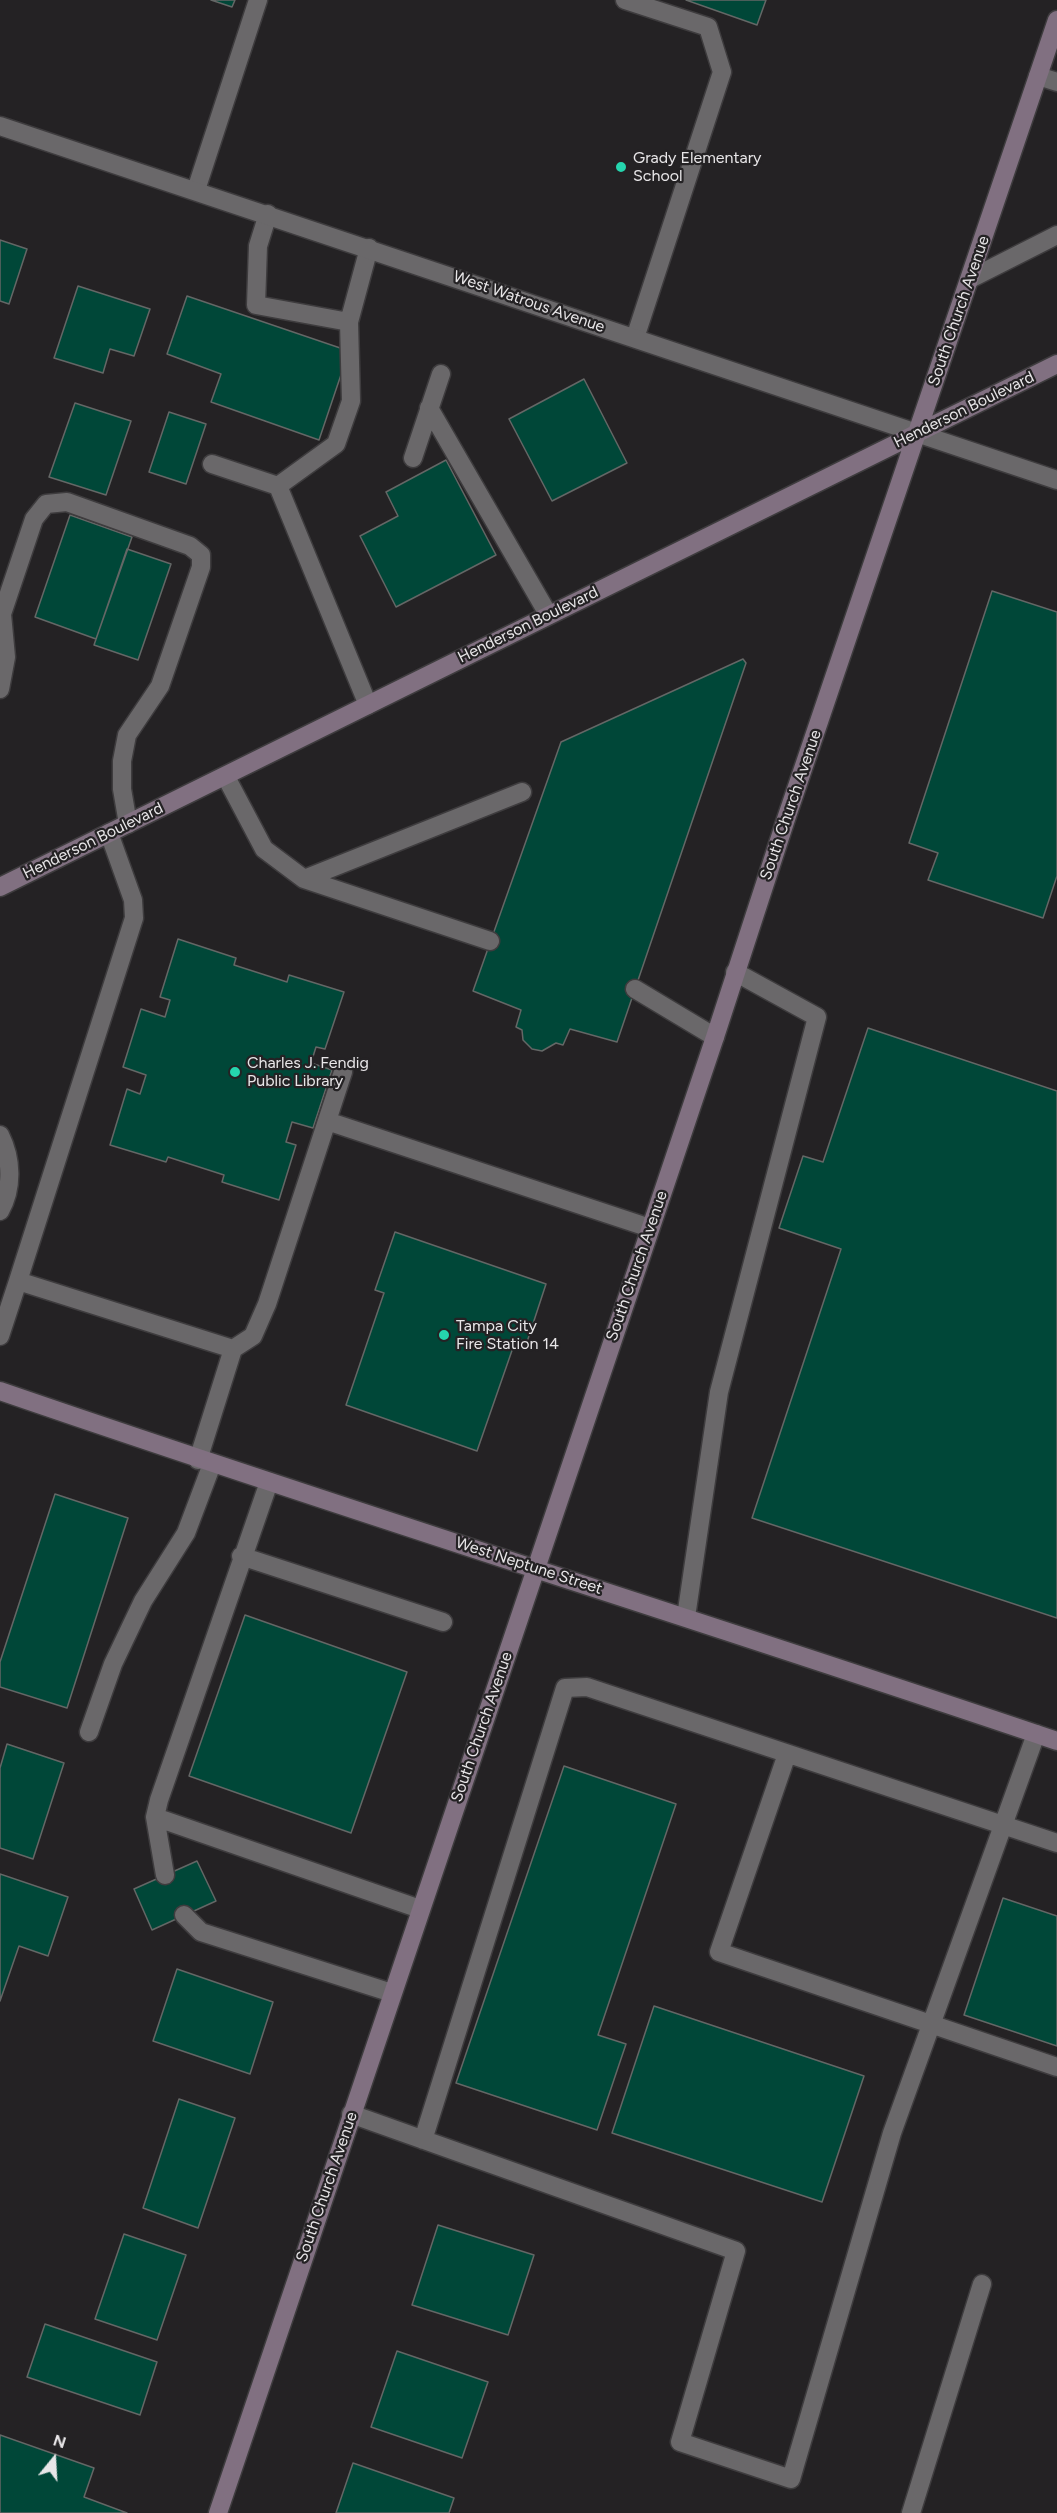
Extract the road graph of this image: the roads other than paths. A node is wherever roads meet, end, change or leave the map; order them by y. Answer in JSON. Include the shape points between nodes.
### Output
{"nodes":[{"id":1,"x":258,"y":0,"type":"edge"},
{"id":2,"x":625,"y":0,"type":"edge"},
{"id":3,"x":1057,"y":20,"type":"edge"},
{"id":4,"x":1038,"y":76,"type":"junction"},
{"id":5,"x":1057,"y":82,"type":"edge"},
{"id":6,"x":0,"y":126,"type":"edge"},
{"id":7,"x":196,"y":190,"type":"junction"},
{"id":8,"x":268,"y":214,"type":"junction"},
{"id":9,"x":1057,"y":235,"type":"edge"},
{"id":10,"x":369,"y":248,"type":"junction"},
{"id":11,"x":970,"y":279,"type":"junction"},
{"id":12,"x":349,"y":322,"type":"junction"},
{"id":13,"x":635,"y":338,"type":"junction"},
{"id":14,"x":1057,"y":364,"type":"edge"},
{"id":15,"x":441,"y":374,"type":"dead end"},
{"id":16,"x":429,"y":408,"type":"junction"},
{"id":17,"x":917,"y":433,"type":"junction"},
{"id":18,"x":413,"y":458,"type":"dead end"},
{"id":19,"x":212,"y":464,"type":"dead end"},
{"id":20,"x":1057,"y":480,"type":"edge"},
{"id":21,"x":278,"y":486,"type":"junction"},
{"id":22,"x":548,"y":614,"type":"junction"},
{"id":23,"x":0,"y":689,"type":"edge"},
{"id":24,"x":368,"y":705,"type":"junction"},
{"id":25,"x":226,"y":777,"type":"junction"},
{"id":26,"x":522,"y":792,"type":"dead end"},
{"id":27,"x":128,"y":824,"type":"junction"},
{"id":28,"x":109,"y":833,"type":"junction"},
{"id":29,"x":304,"y":879,"type":"junction"},
{"id":30,"x":0,"y":887,"type":"edge"},
{"id":31,"x":490,"y":941,"type":"dead end"},
{"id":32,"x":735,"y":972,"type":"junction"},
{"id":33,"x":635,"y":989,"type":"dead end"},
{"id":34,"x":715,"y":1037,"type":"junction"},
{"id":35,"x":343,"y":1072,"type":"dead end"},
{"id":36,"x":327,"y":1121,"type":"junction"},
{"id":37,"x":0,"y":1135,"type":"edge"},
{"id":38,"x":0,"y":1211,"type":"edge"},
{"id":39,"x":650,"y":1228,"type":"junction"},
{"id":40,"x":18,"y":1281,"type":"junction"},
{"id":41,"x":0,"y":1336,"type":"edge"},
{"id":42,"x":233,"y":1349,"type":"junction"},
{"id":43,"x":0,"y":1391,"type":"edge"},
{"id":44,"x":205,"y":1462,"type":"junction"},
{"id":45,"x":269,"y":1482,"type":"junction"},
{"id":46,"x":241,"y":1556,"type":"junction"},
{"id":47,"x":536,"y":1567,"type":"junction"},
{"id":48,"x":686,"y":1617,"type":"junction"},
{"id":49,"x":443,"y":1622,"type":"dead end"},
{"id":50,"x":89,"y":1732,"type":"dead end"},
{"id":51,"x":1036,"y":1734,"type":"junction"},
{"id":52,"x":1057,"y":1741,"type":"edge"},
{"id":53,"x":787,"y":1754,"type":"junction"},
{"id":54,"x":155,"y":1817,"type":"junction"},
{"id":55,"x":1003,"y":1825,"type":"junction"},
{"id":56,"x":1057,"y":1843,"type":"edge"},
{"id":57,"x":165,"y":1875,"type":"dead end"},
{"id":58,"x":420,"y":1909,"type":"junction"},
{"id":59,"x":184,"y":1915,"type":"dead end"},
{"id":60,"x":392,"y":1993,"type":"junction"},
{"id":61,"x":932,"y":2024,"type":"junction"},
{"id":62,"x":1057,"y":2067,"type":"edge"},
{"id":63,"x":351,"y":2114,"type":"junction"},
{"id":64,"x":423,"y":2140,"type":"junction"},
{"id":65,"x":982,"y":2284,"type":"dead end"},
{"id":66,"x":218,"y":2513,"type":"edge"},
{"id":67,"x":910,"y":2513,"type":"edge"}],
"edges":[{"from":1,"to":7,"type":"street"},
{"from":2,"to":13,"type":"street","via":[[708,27],[722,72]]},
{"from":3,"to":4,"type":"street","name":"South Church Avenue"},
{"from":4,"to":5,"type":"street"},
{"from":4,"to":11,"type":"street","name":"South Church Avenue"},
{"from":6,"to":7,"type":"street","name":"West Watrous Avenue"},
{"from":7,"to":8,"type":"street","name":"West Watrous Avenue"},
{"from":8,"to":10,"type":"street","name":"West Watrous Avenue"},
{"from":8,"to":12,"type":"street","via":[[258,246],[256,305]]},
{"from":9,"to":11,"type":"street"},
{"from":10,"to":12,"type":"street"},
{"from":10,"to":13,"type":"street","name":"West Watrous Avenue"},
{"from":11,"to":17,"type":"street","name":"South Church Avenue"},
{"from":12,"to":21,"type":"street","via":[[351,401],[336,444]]},
{"from":13,"to":17,"type":"street","name":"West Watrous Avenue"},
{"from":14,"to":17,"type":"street","name":"Henderson Boulevard"},
{"from":15,"to":16,"type":"street"},
{"from":16,"to":18,"type":"street"},
{"from":16,"to":22,"type":"street"},
{"from":17,"to":20,"type":"street","name":"West Watrous Avenue"},
{"from":17,"to":22,"type":"street","name":"Henderson Boulevard"},
{"from":17,"to":32,"type":"street","name":"South Church Avenue"},
{"from":19,"to":21,"type":"street"},
{"from":21,"to":24,"type":"street"},
{"from":22,"to":24,"type":"street","name":"Henderson Boulevard"},
{"from":23,"to":27,"type":"street","via":[[6,657],[2,614],[34,519],[46,504],[67,502],[190,546],[201,555],[201,567],[160,686],[127,735],[122,780]]},
{"from":24,"to":25,"type":"street","name":"Henderson Boulevard"},
{"from":25,"to":27,"type":"street","name":"Henderson Boulevard"},
{"from":25,"to":29,"type":"street","via":[[264,849]]},
{"from":26,"to":29,"type":"street"},
{"from":27,"to":28,"type":"street","name":"Henderson Boulevard"},
{"from":28,"to":30,"type":"street","name":"Henderson Boulevard"},
{"from":28,"to":40,"type":"street","via":[[133,900],[134,918]]},
{"from":29,"to":31,"type":"street"},
{"from":32,"to":34,"type":"street","name":"South Church Avenue"},
{"from":32,"to":48,"type":"street","via":[[817,1017],[719,1392]]},
{"from":33,"to":34,"type":"street"},
{"from":34,"to":39,"type":"street","name":"South Church Avenue"},
{"from":35,"to":36,"type":"street"},
{"from":36,"to":39,"type":"street"},
{"from":36,"to":42,"type":"street","via":[[267,1304],[253,1336]]},
{"from":37,"to":38,"type":"street","via":[[9,1192]]},
{"from":39,"to":47,"type":"street","name":"South Church Avenue"},
{"from":40,"to":41,"type":"street"},
{"from":40,"to":42,"type":"street"},
{"from":42,"to":44,"type":"street"},
{"from":43,"to":44,"type":"street","name":"West Neptune Street"},
{"from":44,"to":45,"type":"street","name":"West Neptune Street"},
{"from":44,"to":50,"type":"street","via":[[186,1533],[143,1601],[113,1664]]},
{"from":45,"to":46,"type":"street"},
{"from":45,"to":47,"type":"street","name":"West Neptune Street"},
{"from":46,"to":49,"type":"street"},
{"from":46,"to":54,"type":"street"},
{"from":47,"to":48,"type":"street","name":"West Neptune Street"},
{"from":47,"to":58,"type":"street","name":"South Church Avenue"},
{"from":48,"to":51,"type":"street","name":"West Neptune Street"},
{"from":51,"to":52,"type":"street","name":"West Neptune Street"},
{"from":51,"to":55,"type":"street"},
{"from":53,"to":55,"type":"street"},
{"from":53,"to":61,"type":"street","via":[[719,1952]]},
{"from":53,"to":64,"type":"street","via":[[587,1688],[565,1689]]},
{"from":54,"to":57,"type":"street"},
{"from":54,"to":58,"type":"street"},
{"from":55,"to":56,"type":"street"},
{"from":55,"to":61,"type":"street"},
{"from":58,"to":60,"type":"street","name":"South Church Avenue"},
{"from":59,"to":60,"type":"street","via":[[201,1932]]},
{"from":60,"to":63,"type":"street","name":"South Church Avenue"},
{"from":61,"to":62,"type":"street"},
{"from":61,"to":64,"type":"street","via":[[892,2133],[791,2479],[680,2442],[736,2251]]},
{"from":63,"to":64,"type":"street"},
{"from":63,"to":66,"type":"street","name":"South Church Avenue"},
{"from":65,"to":67,"type":"street"}]}
